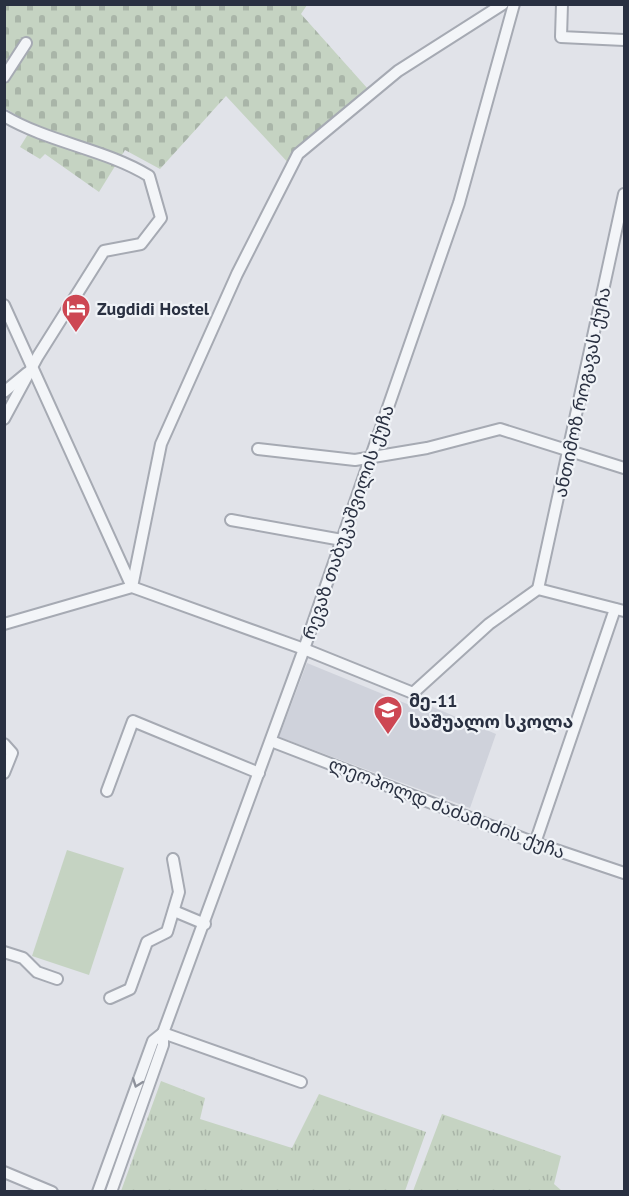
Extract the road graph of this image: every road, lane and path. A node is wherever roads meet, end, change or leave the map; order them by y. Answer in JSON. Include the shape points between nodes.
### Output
{"nodes":[{"id":1,"x":503,"y":4,"type":"edge"},
{"id":2,"x":514,"y":4,"type":"edge"},
{"id":3,"x":562,"y":4,"type":"edge"},
{"id":4,"x":624,"y":40,"type":"edge"},
{"id":5,"x":26,"y":43,"type":"dead end"},
{"id":6,"x":4,"y":77,"type":"edge"},
{"id":7,"x":4,"y":116,"type":"edge"},
{"id":8,"x":624,"y":195,"type":"edge"},
{"id":9,"x":4,"y":305,"type":"edge"},
{"id":10,"x":32,"y":369,"type":"junction"},
{"id":11,"x":4,"y":392,"type":"edge"},
{"id":12,"x":4,"y":419,"type":"edge"},
{"id":13,"x":258,"y":449,"type":"dead end"},
{"id":14,"x":570,"y":450,"type":"junction"},
{"id":15,"x":371,"y":458,"type":"junction"},
{"id":16,"x":624,"y":468,"type":"edge"},
{"id":17,"x":231,"y":520,"type":"dead end"},
{"id":18,"x":342,"y":540,"type":"junction"},
{"id":19,"x":132,"y":587,"type":"junction"},
{"id":20,"x":538,"y":589,"type":"junction"},
{"id":21,"x":620,"y":610,"type":"edge"},
{"id":22,"x":4,"y":624,"type":"edge"},
{"id":23,"x":304,"y":650,"type":"junction"},
{"id":24,"x":270,"y":741,"type":"junction"},
{"id":25,"x":4,"y":744,"type":"edge"},
{"id":26,"x":4,"y":772,"type":"edge"},
{"id":27,"x":259,"y":773,"type":"junction"},
{"id":28,"x":107,"y":791,"type":"dead end"},
{"id":29,"x":535,"y":843,"type":"junction"},
{"id":30,"x":173,"y":859,"type":"dead end"},
{"id":31,"x":624,"y":873,"type":"edge"},
{"id":32,"x":174,"y":911,"type":"junction"},
{"id":33,"x":205,"y":924,"type":"junction"},
{"id":34,"x":4,"y":952,"type":"edge"},
{"id":35,"x":57,"y":979,"type":"dead end"},
{"id":36,"x":110,"y":998,"type":"dead end"},
{"id":37,"x":163,"y":1033,"type":"junction"},
{"id":38,"x":301,"y":1082,"type":"dead end"},
{"id":39,"x":4,"y":1172,"type":"edge"},
{"id":40,"x":52,"y":1191,"type":"edge"},
{"id":41,"x":98,"y":1191,"type":"edge"},
{"id":42,"x":111,"y":1191,"type":"edge"}],
"edges":[{"from":1,"to":19,"type":"street","via":[[398,71],[298,154],[237,274],[161,444]]},
{"from":2,"to":15,"type":"street","name":"რევაზ თაბუკაშვილის ქუჩა","via":[[459,203]]},
{"from":3,"to":4,"type":"street","via":[[561,37]]},
{"from":5,"to":6,"type":"street"},
{"from":7,"to":10,"type":"street","via":[[67,144],[118,159],[149,176],[161,218],[141,244],[104,251]]},
{"from":8,"to":14,"type":"street","name":"ანთიმოზ როგავას ქუჩა"},
{"from":9,"to":10,"type":"street"},
{"from":10,"to":11,"type":"street"},
{"from":10,"to":12,"type":"street"},
{"from":10,"to":19,"type":"street"},
{"from":13,"to":15,"type":"street","via":[[354,460]]},
{"from":14,"to":15,"type":"street","via":[[500,429]]},
{"from":14,"to":16,"type":"street"},
{"from":14,"to":20,"type":"street","name":"ანთიმოზ როგავას ქუჩა"},
{"from":15,"to":18,"type":"street","name":"რევაზ თაბუკაშვილის ქუჩა"},
{"from":17,"to":18,"type":"street"},
{"from":18,"to":23,"type":"street","name":"რევაზ თაბუკაშვილის ქუჩა"},
{"from":19,"to":22,"type":"street"},
{"from":19,"to":23,"type":"street"},
{"from":20,"to":21,"type":"street"},
{"from":20,"to":23,"type":"street","via":[[489,624],[413,693]]},
{"from":21,"to":29,"type":"street"},
{"from":23,"to":24,"type":"street","name":"რევაზ თაბუკაშვილის ქუჩა"},
{"from":24,"to":27,"type":"street","name":"რევაზ თაბუკაშვილის ქუჩა"},
{"from":24,"to":29,"type":"street","name":"ლეოპოლდ ძაძამიძის ქუჩა"},
{"from":25,"to":26,"type":"street","via":[[12,753]]},
{"from":27,"to":28,"type":"street","via":[[133,721]]},
{"from":27,"to":33,"type":"street","name":"რევაზ თაბუკაშვილის ქუჩა"},
{"from":29,"to":31,"type":"street","name":"ლეოპოლდ ძაძამიძის ქუჩა"},
{"from":30,"to":32,"type":"street","via":[[179,892]]},
{"from":32,"to":33,"type":"street"},
{"from":32,"to":36,"type":"street","via":[[167,932],[147,942],[130,989]]},
{"from":33,"to":37,"type":"street","name":"რევაზ თაბუკაშვილის ქუჩა"},
{"from":34,"to":35,"type":"street"},
{"from":37,"to":38,"type":"street"},
{"from":37,"to":41,"type":"street","name":"რევაზ თაბუკაშვილის ქუჩა","one_way":true,"via":[[153,1041]]},
{"from":37,"to":42,"type":"street","name":"რევაზ თაბუკაშვილის ქუჩა","via":[[163,1045]]},
{"from":39,"to":40,"type":"street"}]}
